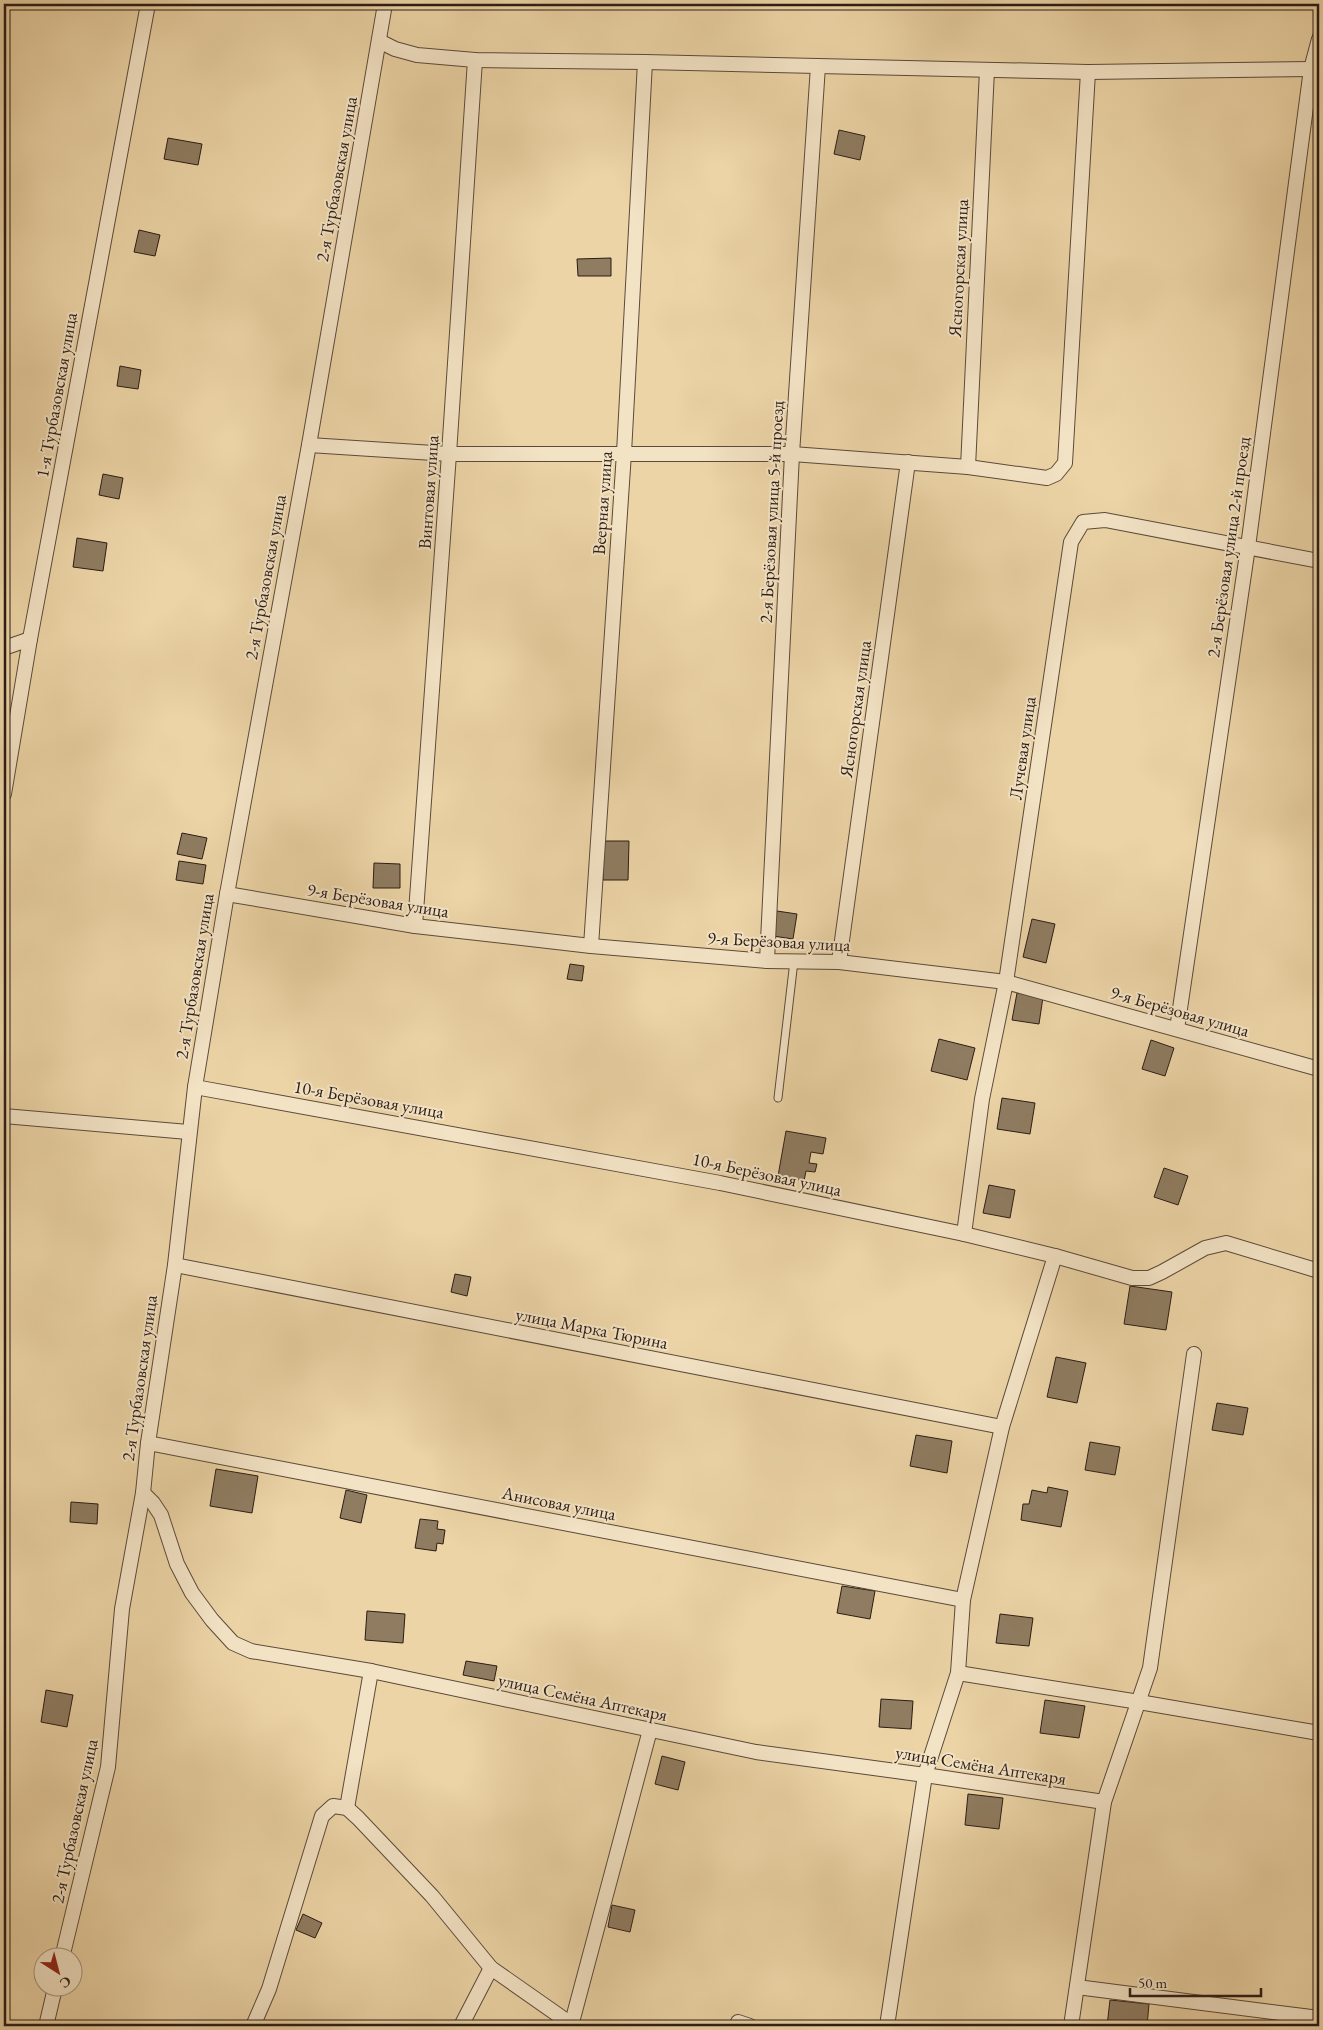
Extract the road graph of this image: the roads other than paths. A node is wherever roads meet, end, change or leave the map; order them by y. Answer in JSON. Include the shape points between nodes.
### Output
{"nodes":[{"id":1,"x":148,"y":4,"type":"edge"},
{"id":2,"x":385,"y":4,"type":"edge"},
{"id":3,"x":1319,"y":39,"type":"edge"},
{"id":4,"x":379,"y":41,"type":"junction"},
{"id":5,"x":475,"y":60,"type":"junction"},
{"id":6,"x":645,"y":62,"type":"junction"},
{"id":7,"x":818,"y":66,"type":"junction"},
{"id":8,"x":1310,"y":69,"type":"junction"},
{"id":9,"x":987,"y":70,"type":"junction"},
{"id":10,"x":1088,"y":72,"type":"junction"},
{"id":11,"x":308,"y":445,"type":"junction"},
{"id":12,"x":624,"y":453,"type":"junction"},
{"id":13,"x":449,"y":454,"type":"junction"},
{"id":14,"x":792,"y":454,"type":"junction"},
{"id":15,"x":908,"y":462,"type":"junction"},
{"id":16,"x":968,"y":467,"type":"junction"},
{"id":17,"x":1248,"y":547,"type":"junction"},
{"id":18,"x":1319,"y":560,"type":"edge"},
{"id":19,"x":30,"y":639,"type":"junction"},
{"id":20,"x":4,"y":648,"type":"edge"},
{"id":21,"x":4,"y":794,"type":"edge"},
{"id":22,"x":227,"y":894,"type":"junction"},
{"id":23,"x":415,"y":926,"type":"junction"},
{"id":24,"x":591,"y":946,"type":"junction"},
{"id":25,"x":766,"y":960,"type":"junction"},
{"id":26,"x":794,"y":961,"type":"junction"},
{"id":27,"x":839,"y":962,"type":"junction"},
{"id":28,"x":1006,"y":982,"type":"junction"},
{"id":29,"x":1177,"y":1029,"type":"junction"},
{"id":30,"x":1319,"y":1069,"type":"edge"},
{"id":31,"x":195,"y":1087,"type":"junction"},
{"id":32,"x":778,"y":1098,"type":"dead end"},
{"id":33,"x":4,"y":1116,"type":"edge"},
{"id":34,"x":188,"y":1132,"type":"junction"},
{"id":35,"x":964,"y":1234,"type":"junction"},
{"id":36,"x":1055,"y":1256,"type":"junction"},
{"id":37,"x":174,"y":1265,"type":"junction"},
{"id":38,"x":1319,"y":1271,"type":"edge"},
{"id":39,"x":1194,"y":1354,"type":"dead end"},
{"id":40,"x":1002,"y":1427,"type":"junction"},
{"id":41,"x":148,"y":1443,"type":"junction"},
{"id":42,"x":143,"y":1493,"type":"junction"},
{"id":43,"x":963,"y":1600,"type":"junction"},
{"id":44,"x":371,"y":1671,"type":"junction"},
{"id":45,"x":958,"y":1673,"type":"junction"},
{"id":46,"x":1139,"y":1702,"type":"junction"},
{"id":47,"x":650,"y":1730,"type":"junction"},
{"id":48,"x":1319,"y":1733,"type":"edge"},
{"id":49,"x":925,"y":1775,"type":"junction"},
{"id":50,"x":1104,"y":1802,"type":"junction"},
{"id":51,"x":347,"y":1808,"type":"junction"},
{"id":52,"x":64,"y":1948,"type":"edge"},
{"id":53,"x":491,"y":1968,"type":"junction"},
{"id":54,"x":1076,"y":1987,"type":"junction"},
{"id":55,"x":53,"y":1998,"type":"edge"},
{"id":56,"x":1319,"y":2018,"type":"edge"},
{"id":57,"x":571,"y":2025,"type":"edge"},
{"id":58,"x":46,"y":2026,"type":"edge"},
{"id":59,"x":253,"y":2026,"type":"edge"},
{"id":60,"x":461,"y":2026,"type":"edge"},
{"id":61,"x":887,"y":2026,"type":"edge"},
{"id":62,"x":1071,"y":2026,"type":"edge"}],
"edges":[{"from":1,"to":19,"type":"street","name":"1-я Турбазовская улица"},
{"from":2,"to":4,"type":"street","name":"2-я Турбазовская улица"},
{"from":3,"to":8,"type":"street","name":"2-я Берёзовая улица 2-й проезд"},
{"from":4,"to":5,"type":"street","via":[[417,55]]},
{"from":4,"to":11,"type":"street","name":"2-я Турбазовская улица"},
{"from":5,"to":6,"type":"street"},
{"from":5,"to":13,"type":"street","name":"Винтовая улица"},
{"from":6,"to":7,"type":"street"},
{"from":6,"to":12,"type":"street","name":"Веерная улица"},
{"from":7,"to":9,"type":"street"},
{"from":7,"to":14,"type":"street","name":"2-я Берёзовая улица 5-й проезд"},
{"from":8,"to":10,"type":"street"},
{"from":8,"to":17,"type":"street","name":"2-я Берёзовая улица 2-й проезд"},
{"from":9,"to":10,"type":"street"},
{"from":9,"to":16,"type":"street","name":"Ясногорская улица"},
{"from":10,"to":16,"type":"street","via":[[1065,463],[1056,474],[1047,478]]},
{"from":11,"to":13,"type":"street"},
{"from":11,"to":22,"type":"street","name":"2-я Турбазовская улица"},
{"from":12,"to":13,"type":"street"},
{"from":12,"to":14,"type":"street"},
{"from":12,"to":24,"type":"street","name":"Веерная улица"},
{"from":13,"to":23,"type":"street","name":"Винтовая улица"},
{"from":14,"to":15,"type":"street"},
{"from":14,"to":25,"type":"street","name":"2-я Берёзовая улица 5-й проезд"},
{"from":15,"to":16,"type":"street"},
{"from":15,"to":27,"type":"street","name":"Ясногорская улица"},
{"from":17,"to":18,"type":"street"},
{"from":17,"to":28,"type":"street","name":"Лучевая улица","via":[[1105,520],[1083,522],[1071,542]]},
{"from":17,"to":29,"type":"street","name":"2-я Берёзовая улица 2-й проезд"},
{"from":19,"to":20,"type":"street"},
{"from":19,"to":21,"type":"street","name":"1-я Турбазовская улица"},
{"from":22,"to":23,"type":"street","name":"9-я Берёзовая улица"},
{"from":22,"to":31,"type":"street","name":"2-я Турбазовская улица"},
{"from":23,"to":24,"type":"street","name":"9-я Берёзовая улица"},
{"from":24,"to":25,"type":"street","name":"9-я Берёзовая улица"},
{"from":25,"to":26,"type":"street","name":"9-я Берёзовая улица"},
{"from":26,"to":27,"type":"street","name":"9-я Берёзовая улица"},
{"from":26,"to":32,"type":"lane"},
{"from":27,"to":28,"type":"street","name":"9-я Берёзовая улица"},
{"from":28,"to":29,"type":"street","name":"9-я Берёзовая улица"},
{"from":28,"to":35,"type":"street","name":"Лучевая улица","via":[[982,1099]]},
{"from":29,"to":30,"type":"street","name":"9-я Берёзовая улица"},
{"from":31,"to":34,"type":"street","name":"2-я Турбазовская улица"},
{"from":31,"to":35,"type":"street","name":"10-я Берёзовая улица","via":[[720,1182]]},
{"from":33,"to":34,"type":"street"},
{"from":34,"to":37,"type":"street","name":"2-я Турбазовская улица"},
{"from":35,"to":36,"type":"street","name":"10-я Берёзовая улица"},
{"from":36,"to":38,"type":"street","name":"10-я Берёзовая улица","via":[[1132,1278],[1149,1278],[1205,1248],[1226,1243]]},
{"from":36,"to":40,"type":"street"},
{"from":37,"to":40,"type":"street","name":"улица Марка Тюрина"},
{"from":37,"to":41,"type":"street","name":"2-я Турбазовская улица"},
{"from":39,"to":46,"type":"street","via":[[1150,1668]]},
{"from":40,"to":43,"type":"street"},
{"from":41,"to":42,"type":"street","name":"2-я Турбазовская улица"},
{"from":41,"to":43,"type":"street","name":"Анисовая улица"},
{"from":42,"to":44,"type":"street","name":"улица Семёна Аптекаря","via":[[161,1515],[177,1564],[192,1593],[233,1642],[251,1651],[278,1657]]},
{"from":42,"to":52,"type":"street","name":"2-я Турбазовская улица","via":[[122,1609],[108,1767]]},
{"from":43,"to":45,"type":"street"},
{"from":44,"to":47,"type":"street","name":"улица Семёна Аптекаря"},
{"from":44,"to":51,"type":"street"},
{"from":45,"to":46,"type":"street"},
{"from":45,"to":49,"type":"street"},
{"from":46,"to":48,"type":"street"},
{"from":46,"to":50,"type":"street"},
{"from":47,"to":49,"type":"street","name":"улица Семёна Аптекаря","via":[[756,1752]]},
{"from":47,"to":57,"type":"street"},
{"from":49,"to":50,"type":"street","name":"улица Семёна Аптекаря"},
{"from":49,"to":61,"type":"street"},
{"from":50,"to":54,"type":"street"},
{"from":51,"to":53,"type":"street","via":[[432,1896]]},
{"from":51,"to":59,"type":"street","via":[[333,1806],[322,1816],[269,1989]]},
{"from":53,"to":57,"type":"street"},
{"from":53,"to":60,"type":"street"},
{"from":54,"to":56,"type":"street"},
{"from":54,"to":62,"type":"street"},
{"from":55,"to":58,"type":"street"}]}
